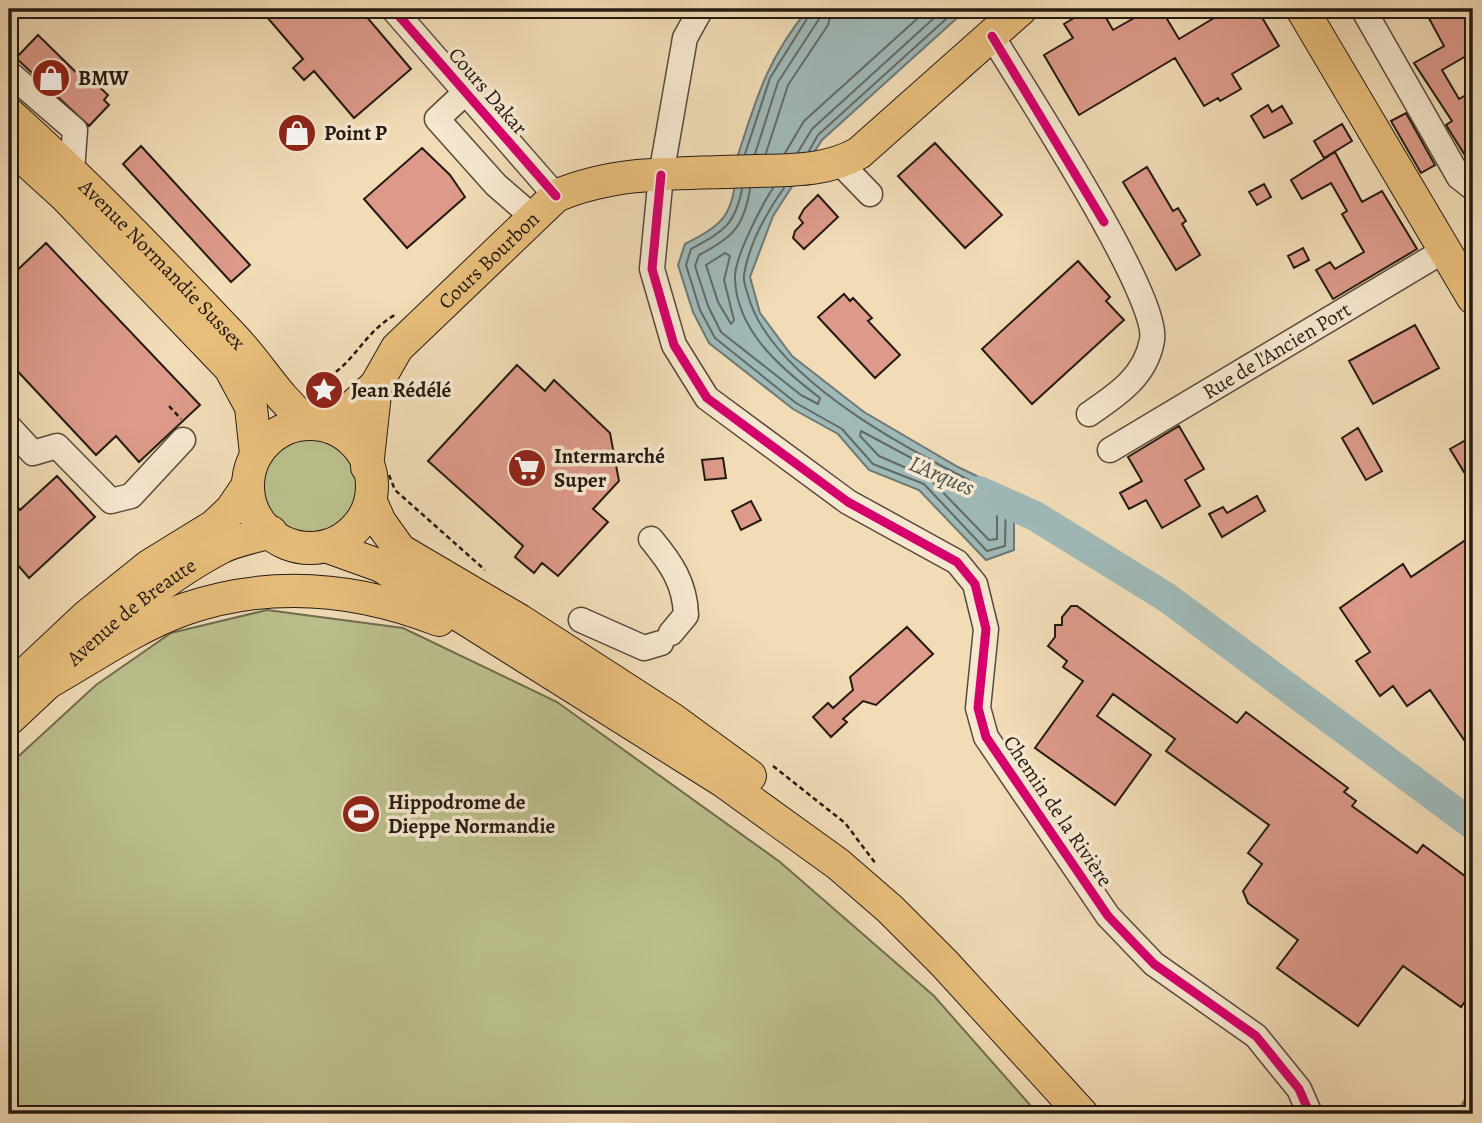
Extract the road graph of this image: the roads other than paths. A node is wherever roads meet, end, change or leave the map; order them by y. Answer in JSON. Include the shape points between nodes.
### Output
{"nodes":[{"id":1,"x":393,"y":9,"type":"edge"},
{"id":2,"x":701,"y":9,"type":"edge"},
{"id":3,"x":1021,"y":9,"type":"edge"},
{"id":4,"x":1302,"y":9,"type":"edge"},
{"id":5,"x":1363,"y":9,"type":"edge"},
{"id":6,"x":992,"y":36,"type":"junction"},
{"id":7,"x":9,"y":73,"type":"edge"},
{"id":8,"x":466,"y":92,"type":"junction"},
{"id":9,"x":9,"y":114,"type":"edge"},
{"id":10,"x":9,"y":145,"type":"edge"},
{"id":11,"x":840,"y":163,"type":"junction"},
{"id":12,"x":72,"y":171,"type":"junction"},
{"id":13,"x":661,"y":175,"type":"junction"},
{"id":14,"x":1473,"y":188,"type":"edge"},
{"id":15,"x":870,"y":194,"type":"dead end"},
{"id":16,"x":556,"y":196,"type":"junction"},
{"id":17,"x":533,"y":217,"type":"junction"},
{"id":18,"x":1445,"y":250,"type":"junction"},
{"id":19,"x":1473,"y":298,"type":"edge"},
{"id":20,"x":376,"y":386,"type":"junction"},
{"id":21,"x":1089,"y":414,"type":"dead end"},
{"id":22,"x":320,"y":425,"type":"junction"},
{"id":23,"x":9,"y":427,"type":"edge"},
{"id":24,"x":183,"y":440,"type":"dead end"},
{"id":25,"x":1110,"y":450,"type":"dead end"},
{"id":26,"x":256,"y":454,"type":"junction"},
{"id":27,"x":368,"y":467,"type":"junction"},
{"id":28,"x":248,"y":485,"type":"junction"},
{"id":29,"x":371,"y":502,"type":"junction"},
{"id":30,"x":271,"y":533,"type":"junction"},
{"id":31,"x":651,"y":539,"type":"dead end"},
{"id":32,"x":328,"y":547,"type":"junction"},
{"id":33,"x":581,"y":620,"type":"dead end"},
{"id":34,"x":542,"y":670,"type":"junction"},
{"id":35,"x":23,"y":681,"type":"edge"},
{"id":36,"x":9,"y":719,"type":"edge"},
{"id":37,"x":944,"y":963,"type":"junction"},
{"id":38,"x":1082,"y":1114,"type":"edge"},
{"id":39,"x":1310,"y":1114,"type":"edge"}],
"edges":[{"from":1,"to":8,"type":"street","name":"Cours Dakar"},
{"from":2,"to":13,"type":"street","name":"Chemin de la Rivière","via":[[685,38]]},
{"from":3,"to":6,"type":"main road","name":"Cours Bourbon"},
{"from":4,"to":18,"type":"main road"},
{"from":5,"to":14,"type":"street","via":[[1459,177]]},
{"from":6,"to":11,"type":"main road","name":"Cours Bourbon","via":[[859,153]]},
{"from":6,"to":21,"type":"street","via":[[1104,222],[1152,322],[1152,340],[1129,387]]},
{"from":7,"to":12,"type":"street","via":[[75,130]]},
{"from":8,"to":16,"type":"street","name":"Cours Dakar"},
{"from":8,"to":17,"type":"street","via":[[437,119]]},
{"from":9,"to":12,"type":"main road","name":"Avenue Normandie Sussex"},
{"from":10,"to":26,"type":"main road","name":"Avenue Normandie Sussex","via":[[66,197],[230,368],[251,407]]},
{"from":11,"to":13,"type":"main road","name":"Cours Bourbon","via":[[803,169]]},
{"from":11,"to":15,"type":"street"},
{"from":12,"to":22,"type":"main road","name":"Avenue Normandie Sussex","via":[[251,356],[274,392]]},
{"from":13,"to":16,"type":"main road","name":"Cours Bourbon","via":[[582,184]]},
{"from":13,"to":39,"type":"street","name":"Chemin de la Rivière","via":[[652,269],[674,345],[707,398],[848,502],[957,562],[975,584],[986,629],[978,708],[986,737],[1108,916],[1154,964],[1256,1036],[1299,1089]]},
{"from":16,"to":17,"type":"main road","name":"Cours Bourbon"},
{"from":17,"to":20,"type":"main road","name":"Cours Bourbon","via":[[397,348]]},
{"from":18,"to":19,"type":"main road"},
{"from":18,"to":25,"type":"street","name":"Rue de l'Ancien Port"},
{"from":20,"to":22,"type":"main road","name":"Cours Bourbon"},
{"from":20,"to":27,"type":"main road","name":"Cours Bourbon"},
{"from":22,"to":26,"type":"main road","via":[[284,428]]},
{"from":22,"to":27,"type":"main road","via":[[354,443]]},
{"from":23,"to":24,"type":"street","via":[[33,453],[57,446],[111,501],[131,496]]},
{"from":26,"to":28,"type":"main road"},
{"from":27,"to":29,"type":"main road"},
{"from":28,"to":30,"type":"main road","via":[[257,515]]},
{"from":28,"to":35,"type":"main road","name":"Avenue de Breaute","via":[[214,526],[149,566],[88,615]]},
{"from":29,"to":32,"type":"main road","via":[[356,530]]},
{"from":29,"to":37,"type":"main road","via":[[400,550],[672,719],[801,812],[896,904]]},
{"from":30,"to":32,"type":"main road","via":[[302,547]]},
{"from":30,"to":35,"type":"main road","name":"Avenue de Breaute","via":[[222,547]]},
{"from":31,"to":33,"type":"street","via":[[671,563],[685,593],[686,615],[666,638],[644,648]]},
{"from":32,"to":34,"type":"main road","via":[[381,566]]},
{"from":34,"to":35,"type":"main road","via":[[403,606],[344,593],[256,592],[185,609]]},
{"from":34,"to":37,"type":"main road","via":[[779,820],[859,882]]},
{"from":35,"to":36,"type":"main road","name":"Avenue de Breaute"},
{"from":37,"to":38,"type":"main road"}]}
